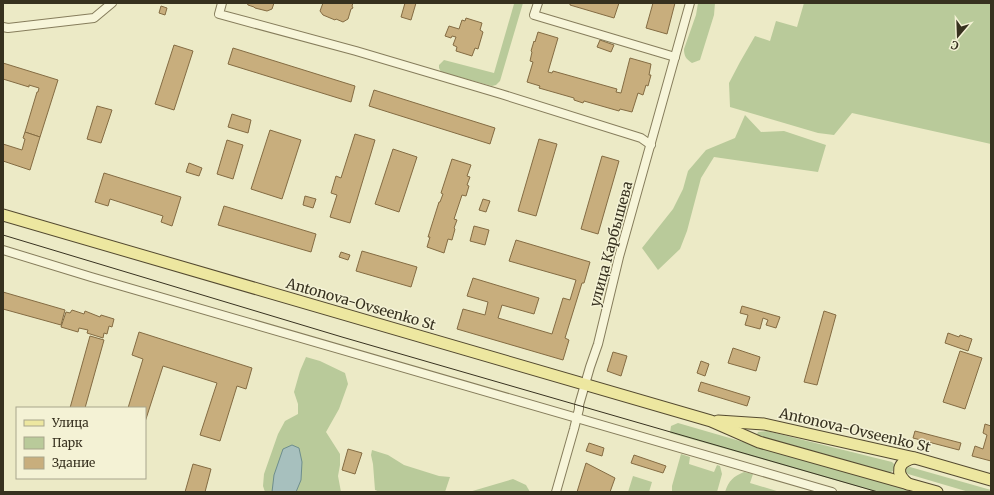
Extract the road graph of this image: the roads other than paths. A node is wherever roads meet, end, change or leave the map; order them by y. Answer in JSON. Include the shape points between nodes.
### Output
{"nodes":[{"id":1,"x":112,"y":3,"type":"edge"},
{"id":2,"x":222,"y":3,"type":"edge"},
{"id":3,"x":538,"y":3,"type":"edge"},
{"id":4,"x":690,"y":3,"type":"edge"},
{"id":5,"x":5,"y":28,"type":"edge"},
{"id":6,"x":675,"y":57,"type":"junction"},
{"id":7,"x":651,"y":145,"type":"junction"},
{"id":8,"x":3,"y":215,"type":"edge"},
{"id":9,"x":3,"y":250,"type":"edge"},
{"id":10,"x":585,"y":385,"type":"junction"},
{"id":11,"x":577,"y":418,"type":"junction"},
{"id":12,"x":711,"y":421,"type":"junction"},
{"id":13,"x":915,"y":458,"type":"junction"},
{"id":14,"x":991,"y":480,"type":"edge"},
{"id":15,"x":908,"y":484,"type":"junction"},
{"id":16,"x":556,"y":492,"type":"edge"},
{"id":17,"x":832,"y":492,"type":"edge"},
{"id":18,"x":937,"y":492,"type":"edge"}],
"edges":[{"from":1,"to":5,"type":"street","via":[[94,18]]},
{"from":2,"to":7,"type":"street","via":[[219,14],[494,92],[641,138]]},
{"from":3,"to":6,"type":"street","via":[[534,15]]},
{"from":4,"to":6,"type":"street","name":"улица Карбышева"},
{"from":6,"to":7,"type":"street","name":"улица Карбышева"},
{"from":7,"to":10,"type":"street","name":"улица Карбышева"},
{"from":8,"to":10,"type":"main road","name":"Antonova-Ovseenko St"},
{"from":9,"to":11,"type":"street"},
{"from":10,"to":11,"type":"street","name":"улица Карбышева"},
{"from":10,"to":12,"type":"main road","name":"Antonova-Ovseenko St"},
{"from":11,"to":16,"type":"street","name":"улица Карбышева"},
{"from":11,"to":17,"type":"street"},
{"from":12,"to":13,"type":"main road","name":"Antonova-Ovseenko St","via":[[764,424]]},
{"from":12,"to":15,"type":"main road","name":"Antonova-Ovseenko St","via":[[759,442]]},
{"from":13,"to":14,"type":"main road","name":"Antonova-Ovseenko St"},
{"from":13,"to":15,"type":"main road","via":[[905,461],[900,468],[900,475]]},
{"from":15,"to":18,"type":"main road","name":"Antonova-Ovseenko St"}]}
